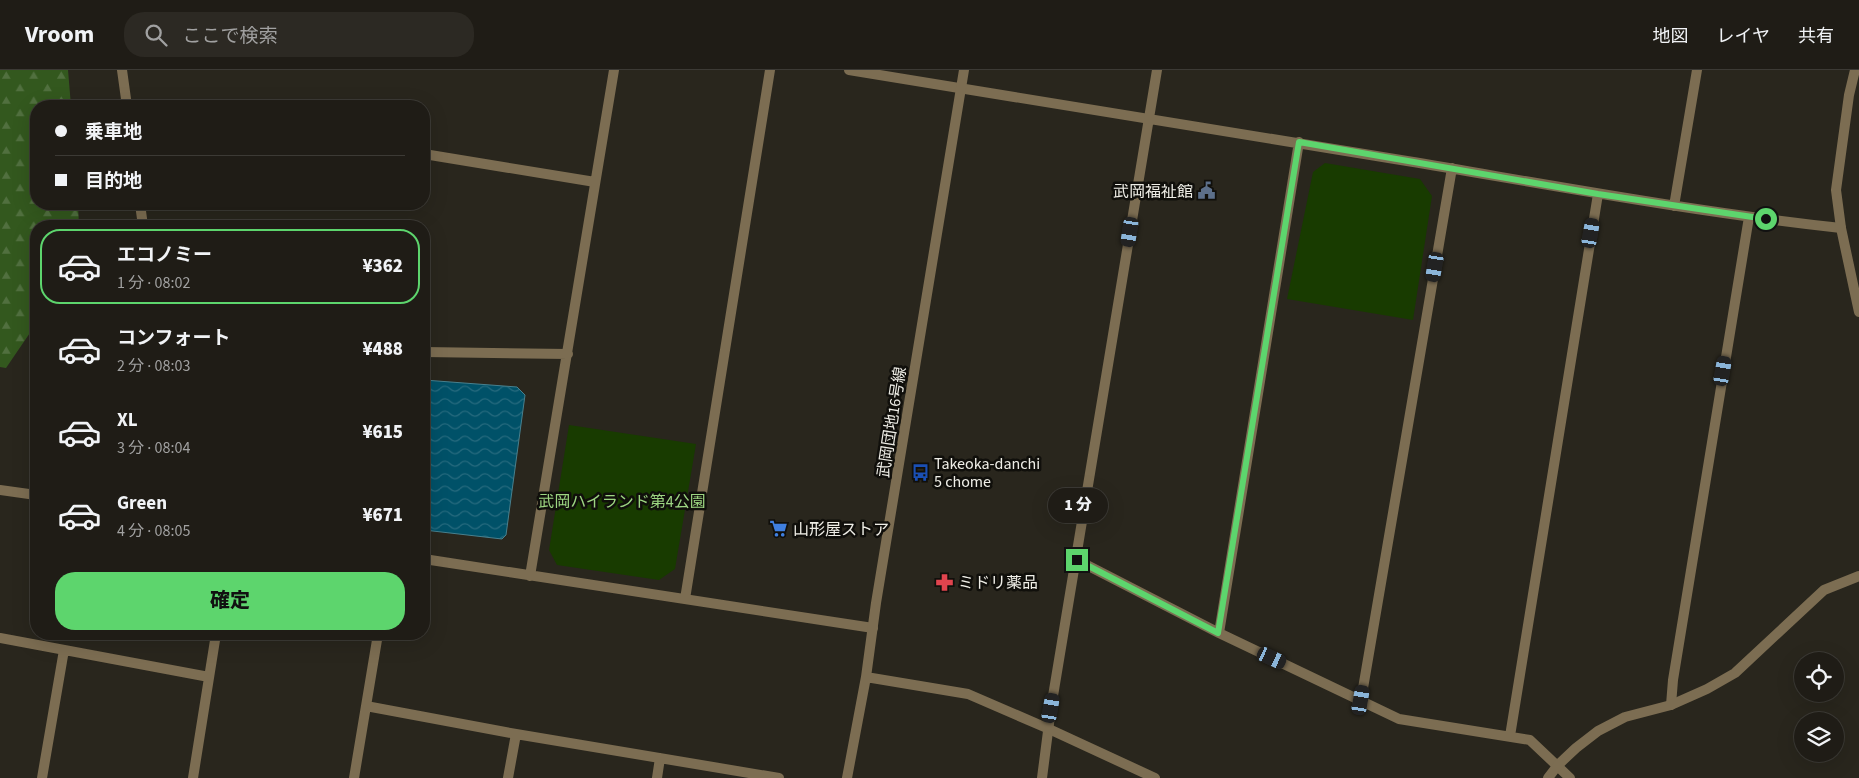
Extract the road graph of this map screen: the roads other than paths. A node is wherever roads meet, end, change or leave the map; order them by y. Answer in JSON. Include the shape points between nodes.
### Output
{"nodes":[{"id":1,"x":122,"y":70,"type":"edge"},
{"id":2,"x":614,"y":70,"type":"edge"},
{"id":3,"x":770,"y":70,"type":"edge"},
{"id":4,"x":848,"y":70,"type":"edge"},
{"id":5,"x":964,"y":70,"type":"edge"},
{"id":6,"x":1157,"y":70,"type":"edge"},
{"id":7,"x":1697,"y":70,"type":"edge"},
{"id":8,"x":1855,"y":70,"type":"edge"},
{"id":9,"x":961,"y":88,"type":"junction"},
{"id":10,"x":126,"y":100,"type":"edge"},
{"id":11,"x":1149,"y":118,"type":"junction"},
{"id":12,"x":1299,"y":142,"type":"junction"},
{"id":13,"x":430,"y":155,"type":"edge"},
{"id":14,"x":1452,"y":168,"type":"junction"},
{"id":15,"x":595,"y":182,"type":"junction"},
{"id":16,"x":1598,"y":194,"type":"junction"},
{"id":17,"x":1674,"y":206,"type":"junction"},
{"id":18,"x":1748,"y":217,"type":"junction"},
{"id":19,"x":1841,"y":228,"type":"junction"},
{"id":20,"x":1859,"y":312,"type":"edge"},
{"id":21,"x":430,"y":352,"type":"edge"},
{"id":22,"x":568,"y":354,"type":"junction"},
{"id":23,"x":0,"y":490,"type":"edge"},
{"id":24,"x":30,"y":494,"type":"edge"},
{"id":25,"x":430,"y":560,"type":"edge"},
{"id":26,"x":1077,"y":560,"type":"junction"},
{"id":27,"x":530,"y":576,"type":"junction"},
{"id":28,"x":1859,"y":576,"type":"edge"},
{"id":29,"x":685,"y":599,"type":"junction"},
{"id":30,"x":873,"y":628,"type":"junction"},
{"id":31,"x":1218,"y":633,"type":"junction"},
{"id":32,"x":0,"y":638,"type":"edge"},
{"id":33,"x":215,"y":640,"type":"edge"},
{"id":34,"x":377,"y":640,"type":"edge"},
{"id":35,"x":64,"y":650,"type":"junction"},
{"id":36,"x":209,"y":677,"type":"junction"},
{"id":37,"x":866,"y":677,"type":"junction"},
{"id":38,"x":1361,"y":700,"type":"junction"},
{"id":39,"x":366,"y":706,"type":"junction"},
{"id":40,"x":1671,"y":706,"type":"junction"},
{"id":41,"x":1049,"y":729,"type":"junction"},
{"id":42,"x":516,"y":734,"type":"junction"},
{"id":43,"x":1510,"y":736,"type":"junction"},
{"id":44,"x":660,"y":758,"type":"junction"},
{"id":45,"x":1558,"y":766,"type":"junction"},
{"id":46,"x":42,"y":778,"type":"edge"},
{"id":47,"x":193,"y":778,"type":"edge"},
{"id":48,"x":354,"y":778,"type":"edge"},
{"id":49,"x":508,"y":778,"type":"edge"},
{"id":50,"x":657,"y":778,"type":"edge"},
{"id":51,"x":779,"y":778,"type":"edge"},
{"id":52,"x":847,"y":778,"type":"edge"},
{"id":53,"x":1042,"y":778,"type":"edge"},
{"id":54,"x":1154,"y":778,"type":"edge"},
{"id":55,"x":1548,"y":778,"type":"edge"},
{"id":56,"x":1570,"y":778,"type":"edge"}],
"edges":[{"from":1,"to":10,"type":"street"},
{"from":2,"to":15,"type":"street"},
{"from":3,"to":29,"type":"street"},
{"from":4,"to":9,"type":"street"},
{"from":5,"to":9,"type":"street","name":"武岡団地16号線"},
{"from":6,"to":11,"type":"street"},
{"from":7,"to":17,"type":"street"},
{"from":8,"to":19,"type":"street","via":[[1836,190]]},
{"from":9,"to":11,"type":"street"},
{"from":9,"to":30,"type":"street","name":"武岡団地16号線"},
{"from":11,"to":12,"type":"street"},
{"from":11,"to":26,"type":"street"},
{"from":12,"to":14,"type":"street"},
{"from":12,"to":31,"type":"street"},
{"from":13,"to":15,"type":"street"},
{"from":14,"to":16,"type":"street"},
{"from":14,"to":38,"type":"street"},
{"from":15,"to":22,"type":"street"},
{"from":16,"to":17,"type":"street"},
{"from":16,"to":43,"type":"street"},
{"from":17,"to":18,"type":"street"},
{"from":18,"to":19,"type":"street"},
{"from":18,"to":40,"type":"street"},
{"from":19,"to":20,"type":"street"},
{"from":21,"to":22,"type":"street"},
{"from":22,"to":27,"type":"street"},
{"from":23,"to":24,"type":"street"},
{"from":25,"to":27,"type":"street"},
{"from":26,"to":31,"type":"street"},
{"from":26,"to":41,"type":"street"},
{"from":27,"to":29,"type":"street"},
{"from":28,"to":40,"type":"street","via":[[1824,590],[1735,673]]},
{"from":29,"to":30,"type":"street"},
{"from":30,"to":37,"type":"street","name":"武岡団地16号線"},
{"from":31,"to":38,"type":"street"},
{"from":32,"to":35,"type":"street"},
{"from":33,"to":36,"type":"street"},
{"from":34,"to":39,"type":"street"},
{"from":35,"to":36,"type":"street"},
{"from":35,"to":46,"type":"street"},
{"from":36,"to":47,"type":"street"},
{"from":37,"to":41,"type":"street","via":[[968,694]]},
{"from":37,"to":52,"type":"street","name":"武岡団地16号線"},
{"from":38,"to":43,"type":"street","via":[[1399,719]]},
{"from":39,"to":42,"type":"street"},
{"from":39,"to":48,"type":"street"},
{"from":40,"to":45,"type":"street","via":[[1626,718],[1598,731]]},
{"from":41,"to":53,"type":"street"},
{"from":41,"to":54,"type":"street"},
{"from":42,"to":44,"type":"street"},
{"from":42,"to":49,"type":"street"},
{"from":43,"to":45,"type":"street","via":[[1530,740]]},
{"from":44,"to":50,"type":"street"},
{"from":44,"to":51,"type":"street"},
{"from":45,"to":55,"type":"street"},
{"from":45,"to":56,"type":"street"}]}
